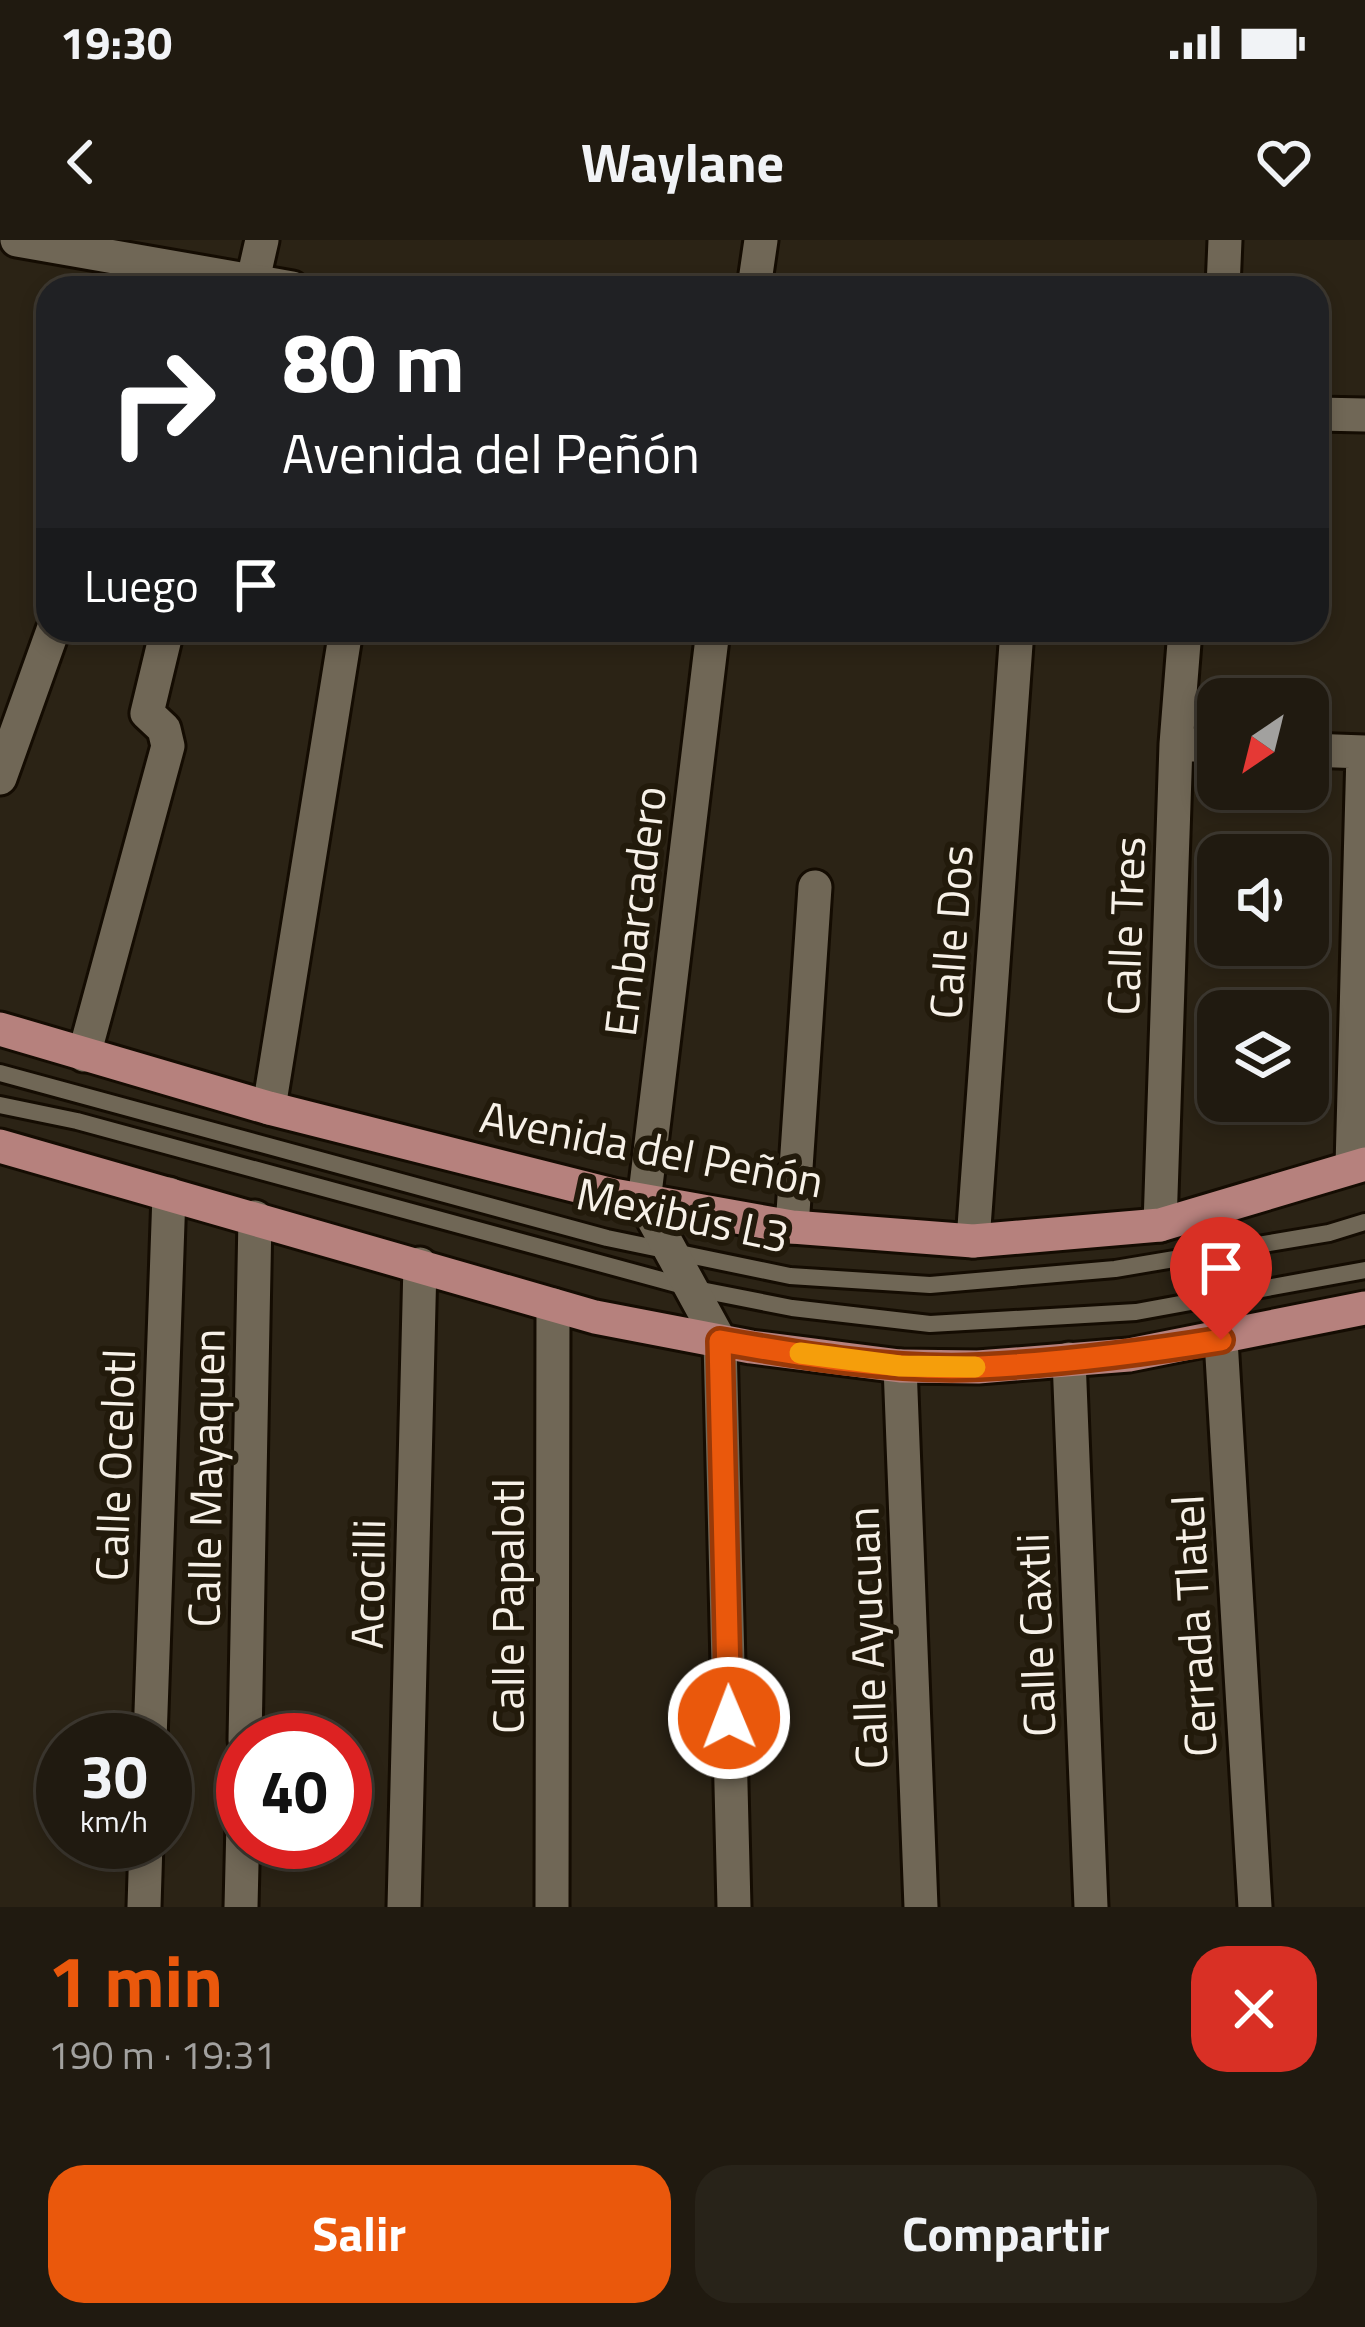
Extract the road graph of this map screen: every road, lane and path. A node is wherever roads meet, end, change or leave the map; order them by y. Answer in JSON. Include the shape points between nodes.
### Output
{"nodes":[{"id":1,"x":17,"y":240,"type":"edge"},
{"id":2,"x":262,"y":240,"type":"edge"},
{"id":3,"x":761,"y":240,"type":"edge"},
{"id":4,"x":1225,"y":240,"type":"edge"},
{"id":5,"x":210,"y":276,"type":"edge"},
{"id":6,"x":255,"y":276,"type":"edge"},
{"id":7,"x":756,"y":276,"type":"edge"},
{"id":8,"x":1224,"y":276,"type":"edge"},
{"id":9,"x":1329,"y":414,"type":"edge"},
{"id":10,"x":1365,"y":415,"type":"edge"},
{"id":11,"x":49,"y":642,"type":"edge"},
{"id":12,"x":164,"y":642,"type":"edge"},
{"id":13,"x":344,"y":642,"type":"edge"},
{"id":14,"x":712,"y":642,"type":"edge"},
{"id":15,"x":1016,"y":642,"type":"edge"},
{"id":16,"x":1184,"y":642,"type":"edge"},
{"id":17,"x":1176,"y":744,"type":"junction"},
{"id":18,"x":1197,"y":745,"type":"edge"},
{"id":19,"x":1329,"y":751,"type":"edge"},
{"id":20,"x":1364,"y":752,"type":"edge"},
{"id":21,"x":0,"y":778,"type":"edge"},
{"id":22,"x":815,"y":887,"type":"dead end"},
{"id":23,"x":0,"y":1029,"type":"edge"},
{"id":24,"x":84,"y":1055,"type":"junction"},
{"id":25,"x":0,"y":1073,"type":"edge"},
{"id":26,"x":0,"y":1105,"type":"edge"},
{"id":27,"x":268,"y":1108,"type":"junction"},
{"id":28,"x":0,"y":1146,"type":"edge"},
{"id":29,"x":1358,"y":1166,"type":"edge"},
{"id":30,"x":169,"y":1194,"type":"junction"},
{"id":31,"x":644,"y":1202,"type":"junction"},
{"id":32,"x":255,"y":1217,"type":"junction"},
{"id":33,"x":1365,"y":1222,"type":"edge"},
{"id":34,"x":1160,"y":1225,"type":"junction"},
{"id":35,"x":792,"y":1227,"type":"junction"},
{"id":36,"x":973,"y":1241,"type":"junction"},
{"id":37,"x":672,"y":1252,"type":"junction"},
{"id":38,"x":420,"y":1264,"type":"junction"},
{"id":39,"x":1365,"y":1270,"type":"edge"},
{"id":40,"x":691,"y":1288,"type":"junction"},
{"id":41,"x":553,"y":1305,"type":"junction"},
{"id":42,"x":1365,"y":1308,"type":"edge"},
{"id":43,"x":1221,"y":1340,"type":"junction"},
{"id":44,"x":720,"y":1341,"type":"junction"},
{"id":45,"x":1069,"y":1359,"type":"junction"},
{"id":46,"x":900,"y":1366,"type":"junction"},
{"id":47,"x":150,"y":1713,"type":"edge"},
{"id":48,"x":245,"y":1713,"type":"edge"},
{"id":49,"x":145,"y":1869,"type":"edge"},
{"id":50,"x":242,"y":1869,"type":"edge"},
{"id":51,"x":144,"y":1907,"type":"edge"},
{"id":52,"x":242,"y":1907,"type":"edge"},
{"id":53,"x":404,"y":1907,"type":"edge"},
{"id":54,"x":552,"y":1907,"type":"edge"},
{"id":55,"x":734,"y":1907,"type":"edge"},
{"id":56,"x":921,"y":1907,"type":"edge"},
{"id":57,"x":1091,"y":1907,"type":"edge"},
{"id":58,"x":1255,"y":1907,"type":"edge"}],
"edges":[{"from":1,"to":5,"type":"street"},
{"from":2,"to":6,"type":"street"},
{"from":3,"to":7,"type":"street"},
{"from":4,"to":8,"type":"street"},
{"from":9,"to":10,"type":"street"},
{"from":11,"to":21,"type":"street"},
{"from":12,"to":24,"type":"street","via":[[147,713],[168,746]]},
{"from":13,"to":27,"type":"street"},
{"from":14,"to":31,"type":"street","name":"Embarcadero"},
{"from":15,"to":36,"type":"street","name":"Calle Dos"},
{"from":16,"to":17,"type":"street","name":"Calle Tres"},
{"from":17,"to":18,"type":"street"},
{"from":17,"to":34,"type":"street","name":"Calle Tres"},
{"from":19,"to":20,"type":"street"},
{"from":20,"to":29,"type":"street"},
{"from":22,"to":35,"type":"street"},
{"from":23,"to":24,"type":"main road","name":"Avenida del Peñón"},
{"from":24,"to":27,"type":"main road","name":"Avenida del Peñón"},
{"from":25,"to":37,"type":"lane","name":"Mexibús L3"},
{"from":26,"to":40,"type":"lane","name":"Mexibús L3"},
{"from":27,"to":31,"type":"main road","name":"Avenida del Peñón"},
{"from":28,"to":30,"type":"main road"},
{"from":29,"to":34,"type":"main road","name":"Avenida del Peñón"},
{"from":30,"to":32,"type":"main road"},
{"from":30,"to":47,"type":"street","name":"Calle Ocelotl"},
{"from":31,"to":35,"type":"main road","name":"Avenida del Peñón"},
{"from":31,"to":37,"type":"street"},
{"from":32,"to":38,"type":"main road"},
{"from":32,"to":48,"type":"street","name":"Calle Mayaquen"},
{"from":33,"to":37,"type":"lane","name":"Mexibús L3","via":[[1115,1269],[930,1285],[790,1276]]},
{"from":34,"to":36,"type":"main road","name":"Avenida del Peñón"},
{"from":35,"to":36,"type":"main road","name":"Avenida del Peñón"},
{"from":37,"to":40,"type":"street"},
{"from":38,"to":41,"type":"main road"},
{"from":38,"to":53,"type":"street","name":"Acocilli"},
{"from":39,"to":40,"type":"lane","name":"Mexibús L3","via":[[1136,1312],[930,1324]]},
{"from":40,"to":44,"type":"street"},
{"from":41,"to":44,"type":"main road"},
{"from":41,"to":54,"type":"street","name":"Calle Papalotl"},
{"from":42,"to":43,"type":"main road"},
{"from":43,"to":45,"type":"main road"},
{"from":43,"to":58,"type":"street","name":"Cerrada Tlatel"},
{"from":44,"to":46,"type":"main road"},
{"from":44,"to":55,"type":"street"},
{"from":45,"to":46,"type":"main road"},
{"from":45,"to":57,"type":"street","name":"Calle Caxtli"},
{"from":46,"to":56,"type":"street","name":"Calle Ayucuan"},
{"from":49,"to":51,"type":"street"},
{"from":50,"to":52,"type":"street"}]}
